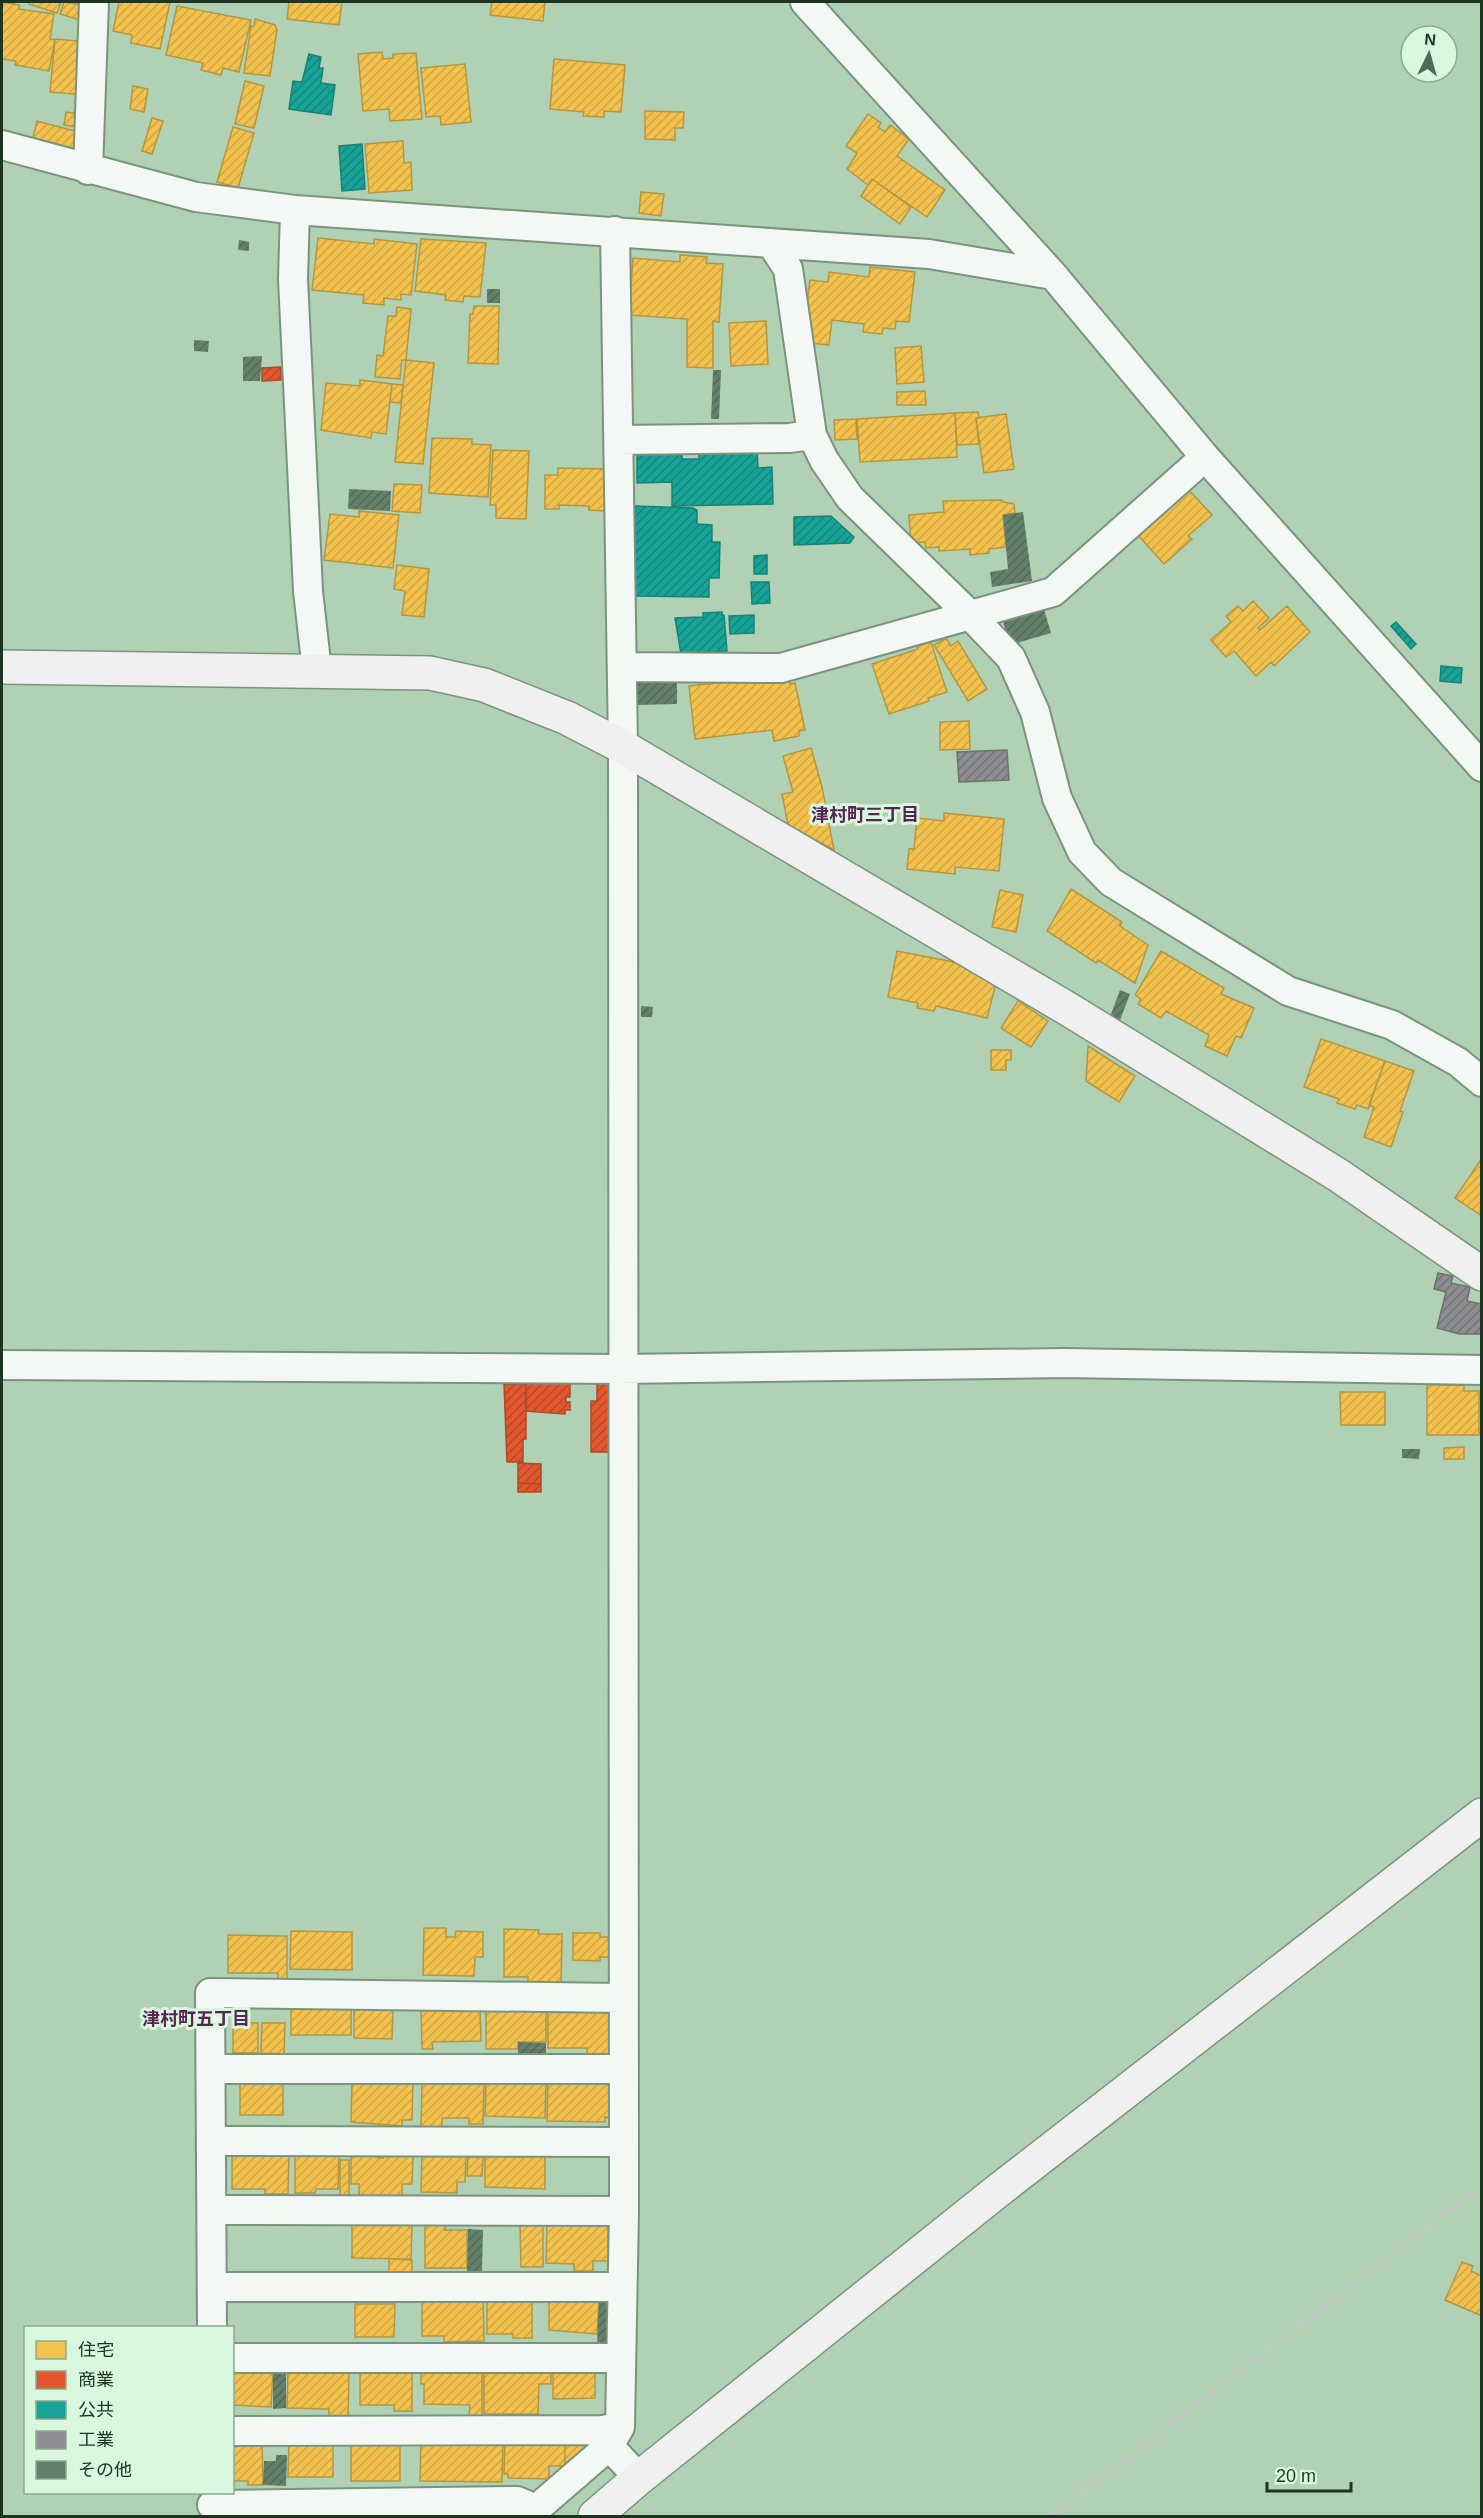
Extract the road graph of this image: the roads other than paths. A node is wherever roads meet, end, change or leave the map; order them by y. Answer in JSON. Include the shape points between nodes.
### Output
{"nodes":[{"id":1,"x":94,"y":2,"type":"edge"},
{"id":2,"x":805,"y":2,"type":"edge"},
{"id":3,"x":2,"y":145,"type":"edge"},
{"id":4,"x":88,"y":170,"type":"junction"},
{"id":5,"x":295,"y":210,"type":"junction"},
{"id":6,"x":615,"y":231,"type":"junction"},
{"id":7,"x":771,"y":243,"type":"junction"},
{"id":8,"x":1053,"y":275,"type":"junction"},
{"id":9,"x":812,"y":435,"type":"junction"},
{"id":10,"x":619,"y":440,"type":"junction"},
{"id":11,"x":1205,"y":457,"type":"junction"},
{"id":12,"x":971,"y":616,"type":"junction"},
{"id":13,"x":2,"y":667,"type":"edge"},
{"id":14,"x":622,"y":667,"type":"junction"},
{"id":15,"x":317,"y":671,"type":"junction"},
{"id":16,"x":623,"y":747,"type":"junction"},
{"id":17,"x":1482,"y":768,"type":"edge"},
{"id":18,"x":1482,"y":1082,"type":"edge"},
{"id":19,"x":1482,"y":1274,"type":"edge"},
{"id":20,"x":2,"y":1365,"type":"edge"},
{"id":21,"x":622,"y":1369,"type":"junction"},
{"id":22,"x":1482,"y":1370,"type":"edge"},
{"id":23,"x":1482,"y":1815,"type":"edge"},
{"id":24,"x":622,"y":1998,"type":"junction"},
{"id":25,"x":211,"y":2069,"type":"junction"},
{"id":26,"x":622,"y":2069,"type":"junction"},
{"id":27,"x":212,"y":2141,"type":"junction"},
{"id":28,"x":623,"y":2142,"type":"junction"},
{"id":29,"x":213,"y":2210,"type":"junction"},
{"id":30,"x":624,"y":2211,"type":"junction"},
{"id":31,"x":622,"y":2287,"type":"junction"},
{"id":32,"x":212,"y":2288,"type":"junction"},
{"id":33,"x":212,"y":2326,"type":"edge"},
{"id":34,"x":234,"y":2358,"type":"edge"},
{"id":35,"x":621,"y":2358,"type":"junction"},
{"id":36,"x":234,"y":2431,"type":"edge"},
{"id":37,"x":614,"y":2436,"type":"junction"},
{"id":38,"x":639,"y":2478,"type":"junction"},
{"id":39,"x":212,"y":2505,"type":"edge"},
{"id":40,"x":608,"y":2512,"type":"edge"},
{"id":41,"x":532,"y":2513,"type":"edge"}],
"edges":[{"from":1,"to":4,"type":"street"},
{"from":2,"to":8,"type":"street"},
{"from":3,"to":4,"type":"street"},
{"from":4,"to":5,"type":"street","via":[[196,197]]},
{"from":5,"to":6,"type":"street"},
{"from":5,"to":15,"type":"street","via":[[293,279],[308,591]]},
{"from":6,"to":7,"type":"street"},
{"from":6,"to":10,"type":"street"},
{"from":7,"to":8,"type":"street","via":[[930,254]]},
{"from":7,"to":9,"type":"street","via":[[788,269]]},
{"from":8,"to":11,"type":"street"},
{"from":9,"to":10,"type":"street"},
{"from":9,"to":12,"type":"street","via":[[850,498]]},
{"from":10,"to":14,"type":"street"},
{"from":11,"to":12,"type":"street","via":[[1053,592]]},
{"from":11,"to":17,"type":"street"},
{"from":12,"to":14,"type":"street","via":[[781,668]]},
{"from":12,"to":18,"type":"street","via":[[1011,658],[1035,712],[1057,798],[1082,852],[1111,882],[1288,991],[1392,1025],[1458,1062]]},
{"from":13,"to":15,"type":"street"},
{"from":14,"to":16,"type":"street"},
{"from":15,"to":16,"type":"street","via":[[430,673],[484,685],[567,718]]},
{"from":16,"to":19,"type":"street","via":[[1078,1015],[1338,1175]]},
{"from":16,"to":21,"type":"street"},
{"from":20,"to":21,"type":"street"},
{"from":21,"to":22,"type":"street","via":[[1064,1363]]},
{"from":21,"to":24,"type":"street"},
{"from":23,"to":38,"type":"street","via":[[995,2193]]},
{"from":24,"to":25,"type":"street","via":[[210,1993]]},
{"from":24,"to":26,"type":"street"},
{"from":25,"to":26,"type":"street"},
{"from":25,"to":27,"type":"street"},
{"from":26,"to":28,"type":"street"},
{"from":27,"to":28,"type":"street"},
{"from":27,"to":29,"type":"street"},
{"from":28,"to":30,"type":"street"},
{"from":29,"to":30,"type":"street"},
{"from":29,"to":32,"type":"street"},
{"from":30,"to":31,"type":"street"},
{"from":31,"to":32,"type":"street"},
{"from":31,"to":35,"type":"street"},
{"from":32,"to":33,"type":"street"},
{"from":34,"to":35,"type":"street"},
{"from":35,"to":37,"type":"street"},
{"from":36,"to":37,"type":"street","via":[[602,2430]]},
{"from":37,"to":38,"type":"street"},
{"from":37,"to":41,"type":"street"},
{"from":38,"to":40,"type":"street"},
{"from":39,"to":41,"type":"street","via":[[517,2500]]}]}
